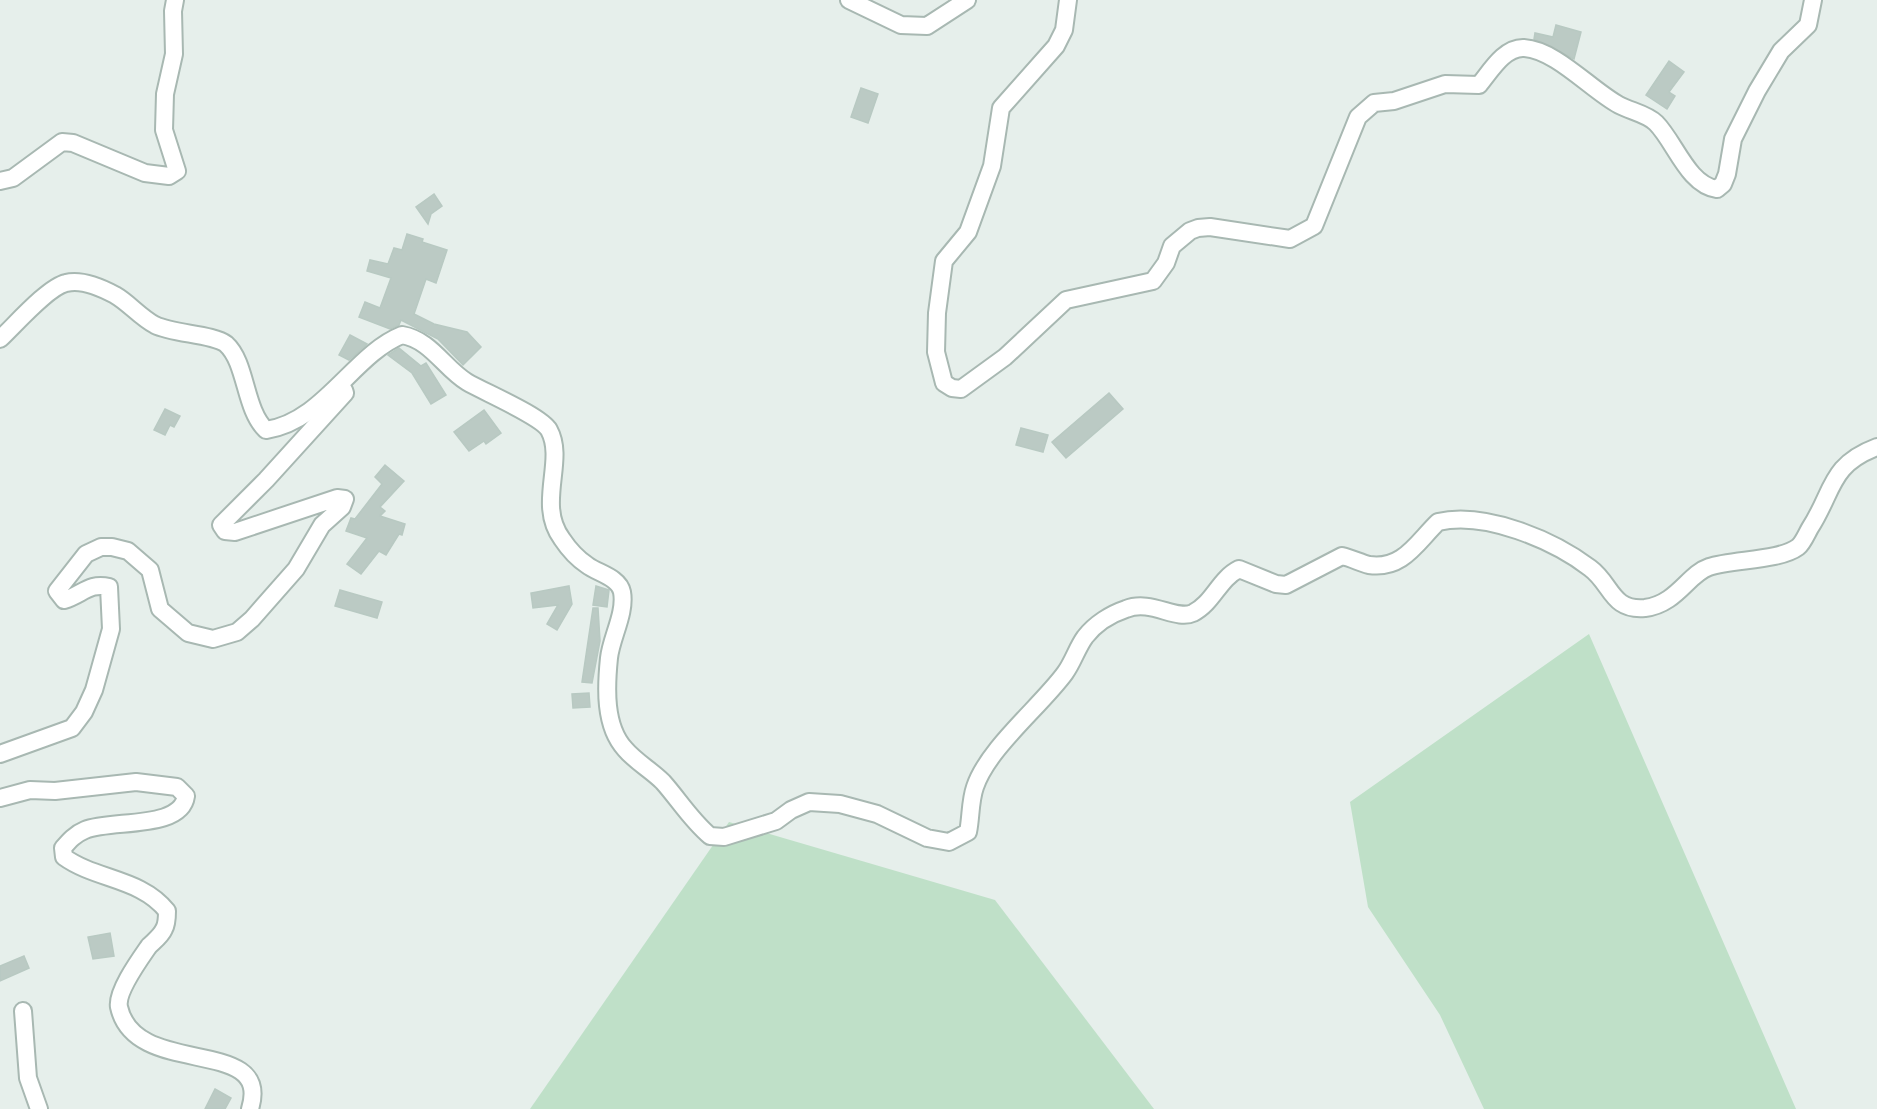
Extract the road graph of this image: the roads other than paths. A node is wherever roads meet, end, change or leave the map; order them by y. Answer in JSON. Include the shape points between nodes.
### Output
{"nodes":[{"id":1,"x":175,"y":0,"type":"edge"},
{"id":2,"x":849,"y":0,"type":"edge"},
{"id":3,"x":967,"y":0,"type":"edge"},
{"id":4,"x":1068,"y":0,"type":"edge"},
{"id":5,"x":1813,"y":0,"type":"edge"},
{"id":6,"x":0,"y":181,"type":"edge"},
{"id":7,"x":0,"y":339,"type":"edge"},
{"id":8,"x":342,"y":385,"type":"junction"},
{"id":9,"x":1877,"y":447,"type":"edge"},
{"id":10,"x":0,"y":754,"type":"edge"},
{"id":11,"x":0,"y":798,"type":"edge"},
{"id":12,"x":23,"y":1011,"type":"dead end"},
{"id":13,"x":39,"y":1109,"type":"edge"},
{"id":14,"x":250,"y":1109,"type":"edge"}],
"edges":[{"from":1,"to":6,"type":"street","via":[[174,54],[165,94],[164,130],[177,171],[169,176],[145,173],[62,142],[13,177]]},
{"from":2,"to":3,"type":"street","via":[[901,25],[927,26]]},
{"from":4,"to":5,"type":"street","via":[[1064,30],[1056,46],[1001,108],[992,166],[968,232],[944,261],[936,352],[944,383],[952,388],[961,389],[1005,357],[1066,300],[1153,280],[1172,246],[1190,231],[1210,226],[1290,239],[1314,226],[1358,117],[1366,107],[1445,84],[1479,85],[1496,63],[1514,50],[1538,52],[1617,104],[1655,122],[1695,176],[1708,188],[1717,189],[1724,184],[1733,139],[1757,91],[1781,51],[1808,25]]},
{"from":7,"to":8,"type":"street","via":[[57,287],[74,282],[116,295],[155,325],[226,345],[240,369],[257,421],[267,430],[298,417]]},
{"from":8,"to":9,"type":"street","via":[[382,345],[402,335],[410,336],[421,341],[465,381],[549,429],[554,448],[552,524],[563,542],[586,565],[617,583],[622,591],[609,657],[606,704],[614,729],[624,749],[655,773],[699,826],[710,836],[724,837],[776,821],[809,802],[840,804],[877,814],[927,838],[949,842],[968,832],[975,787],[988,764],[1065,673],[1086,636],[1107,617],[1129,607],[1151,606],[1192,614],[1208,601],[1227,575],[1239,570],[1286,585],[1342,555],[1369,565],[1391,562],[1412,552],[1437,522],[1468,520],[1556,545],[1592,569],[1615,600],[1632,608],[1647,608],[1671,599],[1706,568],[1798,547],[1845,464]]},
{"from":8,"to":10,"type":"street","via":[[345,393],[221,525],[225,531],[235,532],[337,498],[345,499],[342,507],[322,525],[296,569],[252,619],[237,632],[213,639],[188,633],[160,609],[150,570],[128,552],[101,547],[86,554],[57,591],[64,600],[76,597],[85,588],[109,587],[111,629],[94,690],[72,728]]},
{"from":11,"to":14,"type":"street","via":[[30,790],[136,782],[177,787],[186,796],[185,805],[176,815],[85,830],[63,848],[64,857],[80,868],[129,883],[167,911],[164,931],[120,994],[118,1005],[123,1017],[136,1034],[156,1048],[205,1057],[240,1069],[252,1082],[255,1095]]},
{"from":12,"to":13,"type":"street","via":[[28,1078]]}]}
